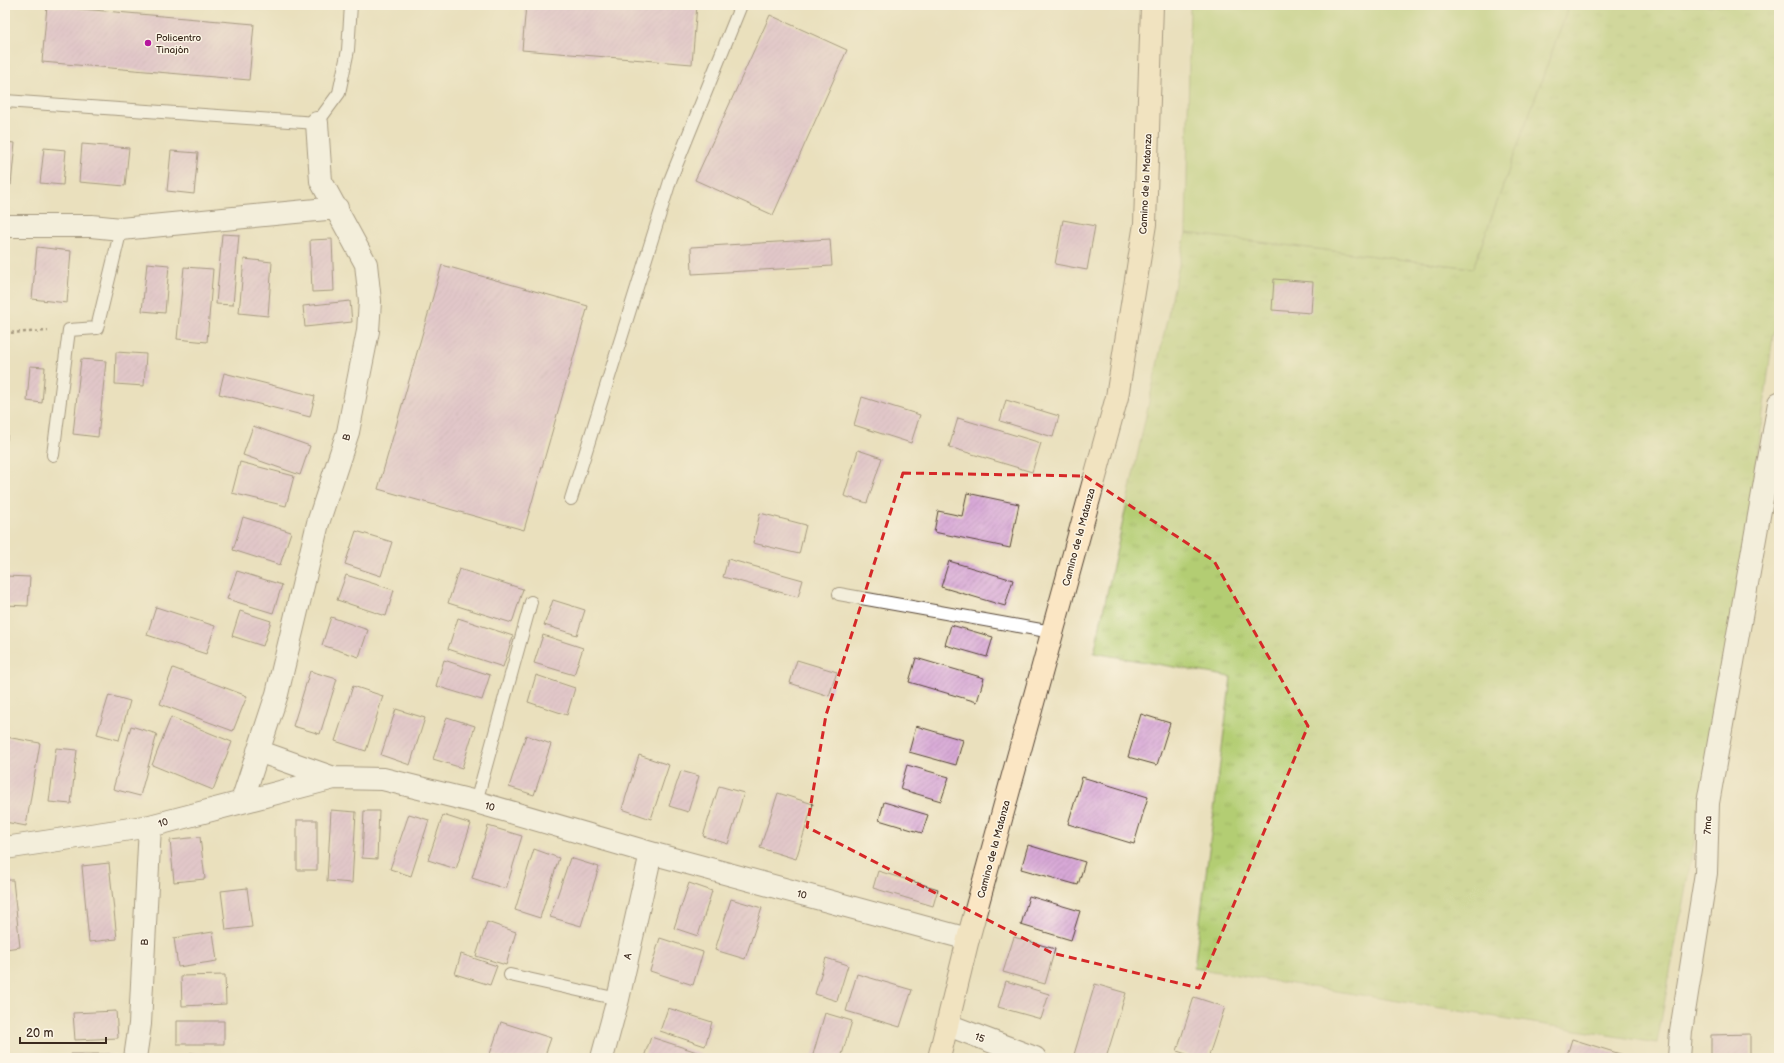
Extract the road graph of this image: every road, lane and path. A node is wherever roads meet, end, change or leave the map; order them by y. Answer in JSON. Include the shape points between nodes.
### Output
{"nodes":[{"id":1,"x":352,"y":5,"type":"edge"},
{"id":2,"x":741,"y":5,"type":"edge"},
{"id":3,"x":1152,"y":5,"type":"edge"},
{"id":4,"x":5,"y":101,"type":"edge"},
{"id":5,"x":317,"y":123,"type":"junction"},
{"id":6,"x":337,"y":208,"type":"junction"},
{"id":7,"x":5,"y":226,"type":"edge"},
{"id":8,"x":121,"y":229,"type":"junction"},
{"id":9,"x":69,"y":330,"type":"junction"},
{"id":10,"x":5,"y":333,"type":"edge"},
{"id":11,"x":1779,"y":402,"type":"edge"},
{"id":12,"x":53,"y":455,"type":"dead end"},
{"id":13,"x":571,"y":499,"type":"dead end"},
{"id":14,"x":839,"y":594,"type":"dead end"},
{"id":15,"x":531,"y":602,"type":"dead end"},
{"id":16,"x":1052,"y":632,"type":"junction"},
{"id":17,"x":258,"y":752,"type":"junction"},
{"id":18,"x":334,"y":778,"type":"junction"},
{"id":19,"x":242,"y":801,"type":"junction"},
{"id":20,"x":476,"y":802,"type":"junction"},
{"id":21,"x":150,"y":826,"type":"junction"},
{"id":22,"x":5,"y":848,"type":"edge"},
{"id":23,"x":651,"y":853,"type":"junction"},
{"id":24,"x":968,"y":939,"type":"junction"},
{"id":25,"x":510,"y":975,"type":"dead end"},
{"id":26,"x":618,"y":999,"type":"junction"},
{"id":27,"x":948,"y":1025,"type":"junction"},
{"id":28,"x":135,"y":1058,"type":"edge"},
{"id":29,"x":602,"y":1058,"type":"edge"},
{"id":30,"x":939,"y":1058,"type":"edge"},
{"id":31,"x":1035,"y":1058,"type":"edge"},
{"id":32,"x":1679,"y":1058,"type":"edge"}],
"edges":[{"from":1,"to":5,"type":"lane","via":[[348,50],[339,93]]},
{"from":2,"to":13,"type":"lane","via":[[671,178]]},
{"from":3,"to":16,"type":"main road","name":"Camino de la Matanza","via":[[1144,232],[1117,397]]},
{"from":4,"to":5,"type":"lane"},
{"from":5,"to":6,"type":"street","name":"B","via":[[321,180]]},
{"from":6,"to":8,"type":"street"},
{"from":6,"to":17,"type":"street","name":"B","via":[[366,264],[370,301],[368,331],[348,432],[318,523],[277,694]]},
{"from":7,"to":8,"type":"street","via":[[91,226]]},
{"from":8,"to":9,"type":"lane","via":[[97,328]]},
{"from":9,"to":10,"type":"path"},
{"from":9,"to":12,"type":"lane"},
{"from":11,"to":32,"type":"street","name":"7ma","via":[[1708,804],[1706,873]]},
{"from":14,"to":16,"type":"lane"},
{"from":15,"to":20,"type":"lane"},
{"from":16,"to":24,"type":"main road","name":"Camino de la Matanza"},
{"from":17,"to":18,"type":"street"},
{"from":17,"to":19,"type":"street","name":"B"},
{"from":18,"to":19,"type":"street","name":"10"},
{"from":18,"to":20,"type":"street","name":"10","via":[[383,779]]},
{"from":19,"to":21,"type":"street","name":"10"},
{"from":20,"to":23,"type":"street","name":"10"},
{"from":21,"to":22,"type":"street","name":"10"},
{"from":21,"to":28,"type":"street","name":"B","via":[[140,1024]]},
{"from":23,"to":24,"type":"street","name":"10"},
{"from":23,"to":26,"type":"street","name":"A"},
{"from":24,"to":27,"type":"main road","name":"Camino de la Matanza"},
{"from":25,"to":26,"type":"lane"},
{"from":26,"to":29,"type":"street","name":"A"},
{"from":27,"to":30,"type":"main road","name":"Camino de la Matanza"},
{"from":27,"to":31,"type":"street","name":"15"}]}
